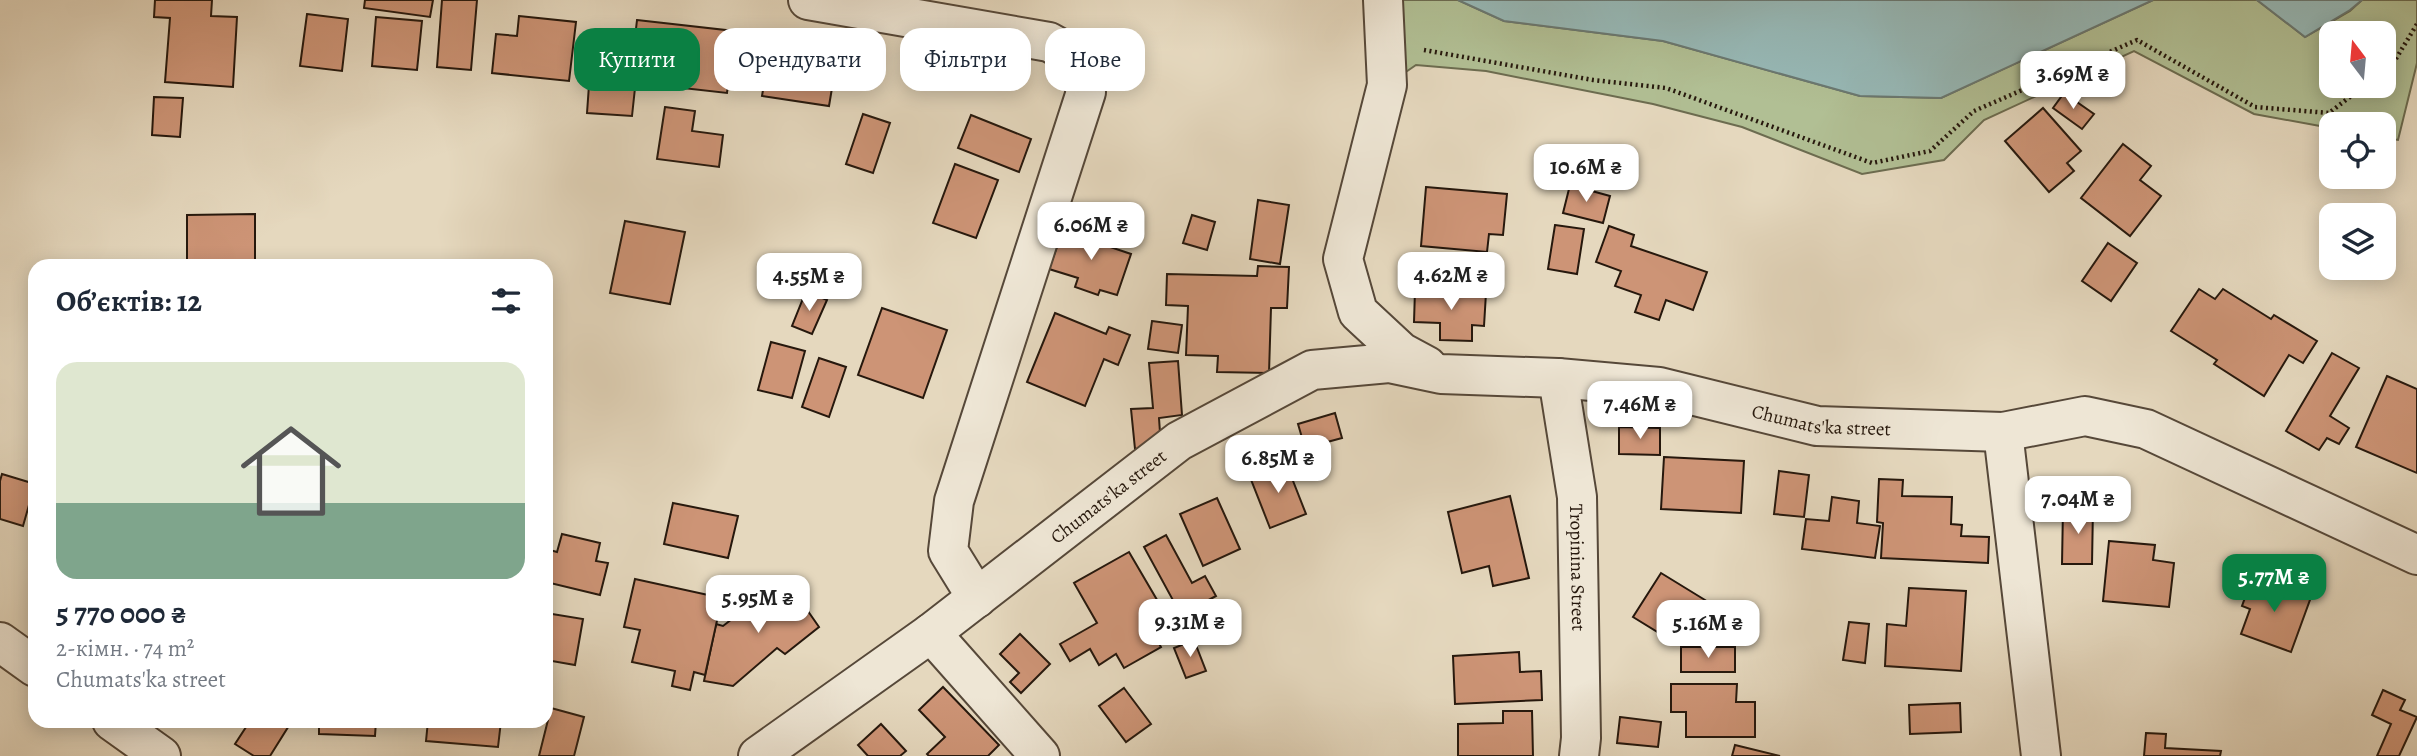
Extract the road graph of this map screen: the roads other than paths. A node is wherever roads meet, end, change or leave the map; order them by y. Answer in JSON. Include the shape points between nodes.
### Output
{"nodes":[{"id":1,"x":808,"y":0,"type":"edge"},
{"id":2,"x":1383,"y":0,"type":"edge"},
{"id":3,"x":1441,"y":374,"type":"junction"},
{"id":4,"x":1558,"y":378,"type":"junction"},
{"id":5,"x":2003,"y":432,"type":"junction"},
{"id":6,"x":2417,"y":555,"type":"edge"},
{"id":7,"x":976,"y":598,"type":"junction"},
{"id":8,"x":931,"y":633,"type":"junction"},
{"id":9,"x":0,"y":642,"type":"edge"},
{"id":10,"x":28,"y":662,"type":"edge"},
{"id":11,"x":122,"y":728,"type":"edge"},
{"id":12,"x":161,"y":756,"type":"edge"},
{"id":13,"x":758,"y":756,"type":"edge"},
{"id":14,"x":1040,"y":756,"type":"edge"},
{"id":15,"x":1579,"y":756,"type":"edge"},
{"id":16,"x":2041,"y":756,"type":"edge"}],
"edges":[{"from":1,"to":7,"type":"street","via":[[1049,42],[1076,57],[1086,92],[954,501],[948,551]]},
{"from":2,"to":3,"type":"street","via":[[1387,85],[1343,259],[1358,313],[1401,352]]},
{"from":3,"to":4,"type":"street","name":"Chumats'ka street"},
{"from":3,"to":7,"type":"street","name":"Chumats'ka street","via":[[1390,363],[1312,370],[1179,442]]},
{"from":4,"to":5,"type":"street","name":"Chumats'ka street","via":[[1659,387],[1817,426]]},
{"from":4,"to":15,"type":"street","name":"Tropinina Street","via":[[1577,497]]},
{"from":5,"to":6,"type":"street","name":"Chumats'ka street","via":[[2085,416],[2146,429]]},
{"from":5,"to":16,"type":"street"},
{"from":7,"to":8,"type":"street","name":"Chumats'ka street"},
{"from":8,"to":13,"type":"street","name":"Chumats'ka street"},
{"from":8,"to":14,"type":"street"},
{"from":9,"to":10,"type":"street"},
{"from":11,"to":12,"type":"street"}]}
